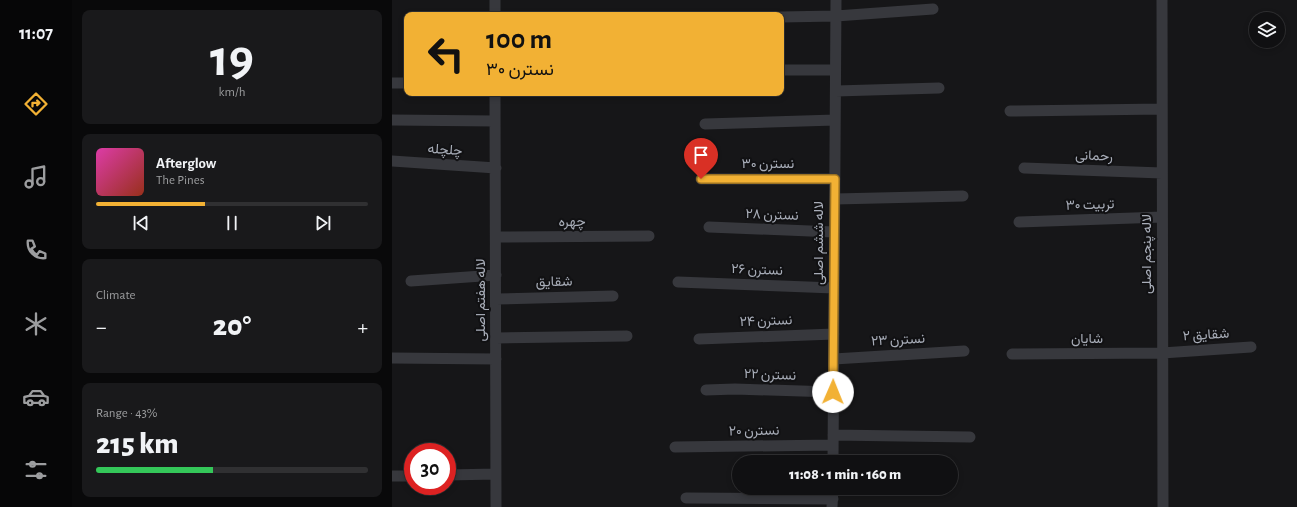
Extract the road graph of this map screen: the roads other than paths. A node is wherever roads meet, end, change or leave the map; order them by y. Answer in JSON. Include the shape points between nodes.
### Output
{"nodes":[{"id":1,"x":495,"y":0,"type":"edge"},
{"id":2,"x":836,"y":0,"type":"edge"},
{"id":3,"x":1162,"y":0,"type":"edge"},
{"id":4,"x":933,"y":9,"type":"dead end"},
{"id":5,"x":495,"y":12,"type":"edge"},
{"id":6,"x":836,"y":16,"type":"junction"},
{"id":7,"x":784,"y":17,"type":"edge"},
{"id":8,"x":784,"y":70,"type":"edge"},
{"id":9,"x":836,"y":70,"type":"junction"},
{"id":10,"x":392,"y":83,"type":"edge"},
{"id":11,"x":404,"y":83,"type":"edge"},
{"id":12,"x":939,"y":88,"type":"dead end"},
{"id":13,"x":836,"y":91,"type":"junction"},
{"id":14,"x":495,"y":96,"type":"edge"},
{"id":15,"x":1162,"y":109,"type":"junction"},
{"id":16,"x":1010,"y":111,"type":"dead end"},
{"id":17,"x":392,"y":120,"type":"edge"},
{"id":18,"x":835,"y":120,"type":"junction"},
{"id":19,"x":495,"y":121,"type":"junction"},
{"id":20,"x":705,"y":124,"type":"dead end"},
{"id":21,"x":392,"y":161,"type":"edge"},
{"id":22,"x":496,"y":168,"type":"junction"},
{"id":23,"x":1024,"y":168,"type":"dead end"},
{"id":24,"x":1162,"y":173,"type":"junction"},
{"id":25,"x":701,"y":179,"type":"dead end"},
{"id":26,"x":835,"y":179,"type":"junction"},
{"id":27,"x":963,"y":196,"type":"dead end"},
{"id":28,"x":835,"y":199,"type":"junction"},
{"id":29,"x":1162,"y":217,"type":"junction"},
{"id":30,"x":1019,"y":222,"type":"dead end"},
{"id":31,"x":709,"y":227,"type":"dead end"},
{"id":32,"x":834,"y":232,"type":"junction"},
{"id":33,"x":649,"y":236,"type":"dead end"},
{"id":34,"x":496,"y":237,"type":"junction"},
{"id":35,"x":496,"y":275,"type":"junction"},
{"id":36,"x":411,"y":281,"type":"dead end"},
{"id":37,"x":678,"y":282,"type":"dead end"},
{"id":38,"x":834,"y":288,"type":"junction"},
{"id":39,"x":613,"y":296,"type":"dead end"},
{"id":40,"x":496,"y":299,"type":"junction"},
{"id":41,"x":834,"y":334,"type":"junction"},
{"id":42,"x":627,"y":336,"type":"dead end"},
{"id":43,"x":496,"y":338,"type":"junction"},
{"id":44,"x":699,"y":338,"type":"dead end"},
{"id":45,"x":1251,"y":347,"type":"dead end"},
{"id":46,"x":964,"y":351,"type":"dead end"},
{"id":47,"x":1162,"y":353,"type":"junction"},
{"id":48,"x":1012,"y":354,"type":"dead end"},
{"id":49,"x":392,"y":358,"type":"edge"},
{"id":50,"x":496,"y":359,"type":"junction"},
{"id":51,"x":834,"y":359,"type":"junction"},
{"id":52,"x":706,"y":390,"type":"dead end"},
{"id":53,"x":833,"y":392,"type":"junction"},
{"id":54,"x":970,"y":437,"type":"dead end"},
{"id":55,"x":833,"y":440,"type":"junction"},
{"id":56,"x":675,"y":447,"type":"dead end"},
{"id":57,"x":833,"y":455,"type":"edge"},
{"id":58,"x":496,"y":474,"type":"junction"},
{"id":59,"x":456,"y":475,"type":"edge"},
{"id":60,"x":392,"y":476,"type":"edge"},
{"id":61,"x":404,"y":476,"type":"edge"},
{"id":62,"x":686,"y":498,"type":"dead end"},
{"id":63,"x":833,"y":498,"type":"edge"},
{"id":64,"x":496,"y":507,"type":"edge"},
{"id":65,"x":1162,"y":507,"type":"edge"}],
"edges":[{"from":1,"to":5,"type":"street"},
{"from":2,"to":6,"type":"street","name":"لاله ششم اصلی"},
{"from":3,"to":15,"type":"street","name":"لاله پنجم اصلی"},
{"from":4,"to":6,"type":"street"},
{"from":6,"to":7,"type":"street"},
{"from":6,"to":9,"type":"street","name":"لاله ششم اصلی"},
{"from":8,"to":9,"type":"street"},
{"from":9,"to":13,"type":"street","name":"لاله ششم اصلی"},
{"from":10,"to":11,"type":"street"},
{"from":12,"to":13,"type":"street"},
{"from":13,"to":18,"type":"street","name":"لاله ششم اصلی"},
{"from":14,"to":19,"type":"street","name":"لاله هفتم اصلی"},
{"from":15,"to":16,"type":"street"},
{"from":15,"to":24,"type":"street","name":"لاله پنجم اصلی"},
{"from":17,"to":19,"type":"street"},
{"from":18,"to":20,"type":"street"},
{"from":18,"to":26,"type":"street","name":"لاله ششم اصلی"},
{"from":19,"to":22,"type":"street","name":"لاله هفتم اصلی"},
{"from":21,"to":22,"type":"street","name":"چلچله"},
{"from":22,"to":34,"type":"street","name":"لاله هفتم اصلی"},
{"from":23,"to":24,"type":"street","name":"رحمانی"},
{"from":24,"to":29,"type":"street","name":"لاله پنجم اصلی"},
{"from":25,"to":26,"type":"street","name":"نسترن ۳۰"},
{"from":26,"to":28,"type":"street","name":"لاله ششم اصلی"},
{"from":27,"to":28,"type":"street"},
{"from":28,"to":32,"type":"street","name":"لاله ششم اصلی"},
{"from":29,"to":30,"type":"street","name":"تربیت ۳۰"},
{"from":29,"to":47,"type":"street","name":"لاله پنجم اصلی"},
{"from":31,"to":32,"type":"street","name":"نسترن ۲۸"},
{"from":32,"to":38,"type":"street","name":"لاله ششم اصلی"},
{"from":33,"to":34,"type":"street","name":"چهره"},
{"from":34,"to":35,"type":"street","name":"لاله هفتم اصلی"},
{"from":35,"to":36,"type":"street"},
{"from":35,"to":40,"type":"street","name":"لاله هفتم اصلی"},
{"from":37,"to":38,"type":"street","name":"نسترن ۲۶"},
{"from":38,"to":41,"type":"street","name":"لاله ششم اصلی"},
{"from":39,"to":40,"type":"street","name":"شقایق"},
{"from":40,"to":43,"type":"street","name":"لاله هفتم اصلی"},
{"from":41,"to":44,"type":"street","name":"نسترن ۲۴"},
{"from":41,"to":51,"type":"street","name":"لاله ششم اصلی"},
{"from":42,"to":43,"type":"street"},
{"from":43,"to":50,"type":"street","name":"لاله هفتم اصلی"},
{"from":45,"to":47,"type":"street","name":"شقایق ۲"},
{"from":46,"to":51,"type":"street","name":"نسترن ۲۳"},
{"from":47,"to":48,"type":"street","name":"شایان"},
{"from":47,"to":65,"type":"street","name":"لاله پنجم اصلی"},
{"from":49,"to":50,"type":"street"},
{"from":50,"to":58,"type":"street","name":"لاله هفتم اصلی"},
{"from":51,"to":53,"type":"street","name":"لاله ششم اصلی"},
{"from":52,"to":53,"type":"street","name":"نسترن ۲۲"},
{"from":53,"to":55,"type":"street","name":"لاله ششم اصلی"},
{"from":54,"to":55,"type":"street","name":"نسترن ۲۰"},
{"from":55,"to":56,"type":"street","name":"نسترن ۲۰"},
{"from":55,"to":57,"type":"street","name":"لاله ششم اصلی"},
{"from":58,"to":59,"type":"street"},
{"from":58,"to":64,"type":"street","name":"لاله هفتم اصلی"},
{"from":60,"to":61,"type":"street"},
{"from":62,"to":63,"type":"street"}]}
